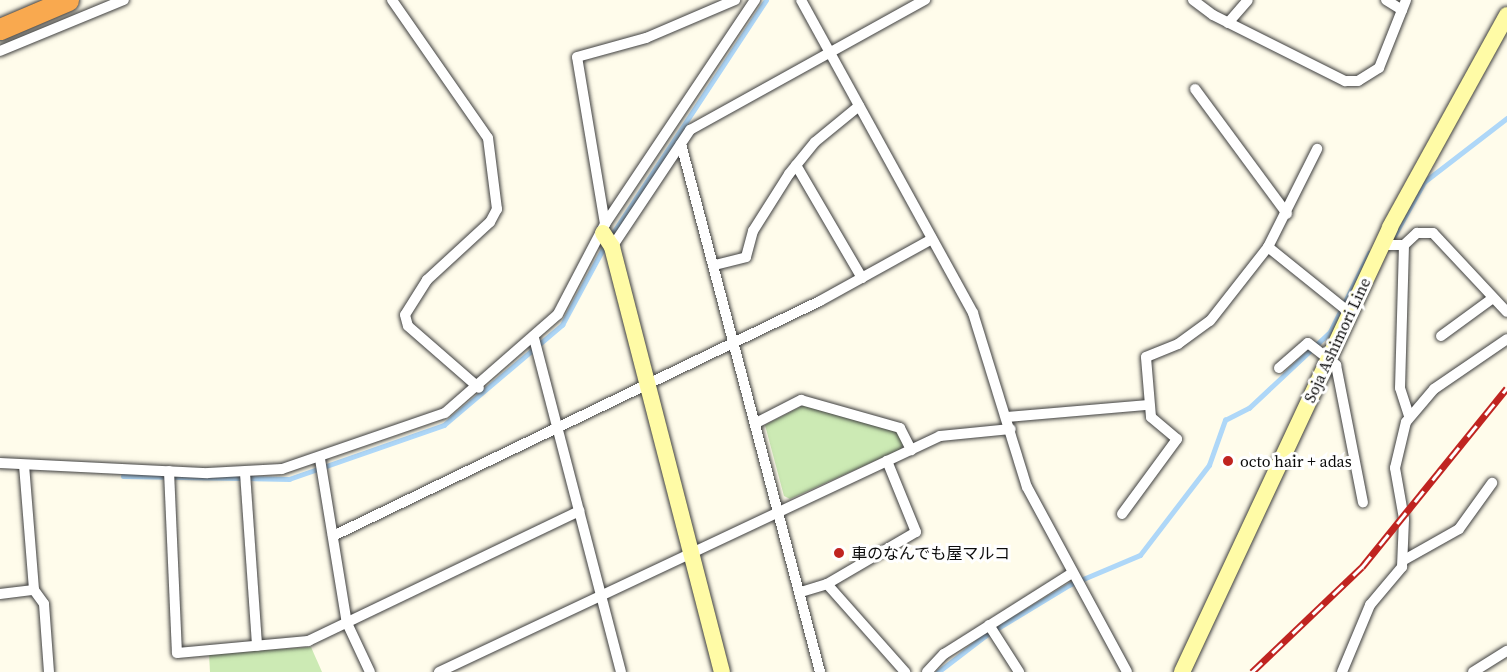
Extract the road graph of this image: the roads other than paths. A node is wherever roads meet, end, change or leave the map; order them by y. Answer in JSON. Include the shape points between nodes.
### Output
{"nodes":[{"id":1,"x":68,"y":0,"type":"edge"},
{"id":2,"x":124,"y":0,"type":"edge"},
{"id":3,"x":392,"y":0,"type":"edge"},
{"id":4,"x":735,"y":0,"type":"edge"},
{"id":5,"x":755,"y":0,"type":"edge"},
{"id":6,"x":801,"y":0,"type":"edge"},
{"id":7,"x":925,"y":0,"type":"edge"},
{"id":8,"x":1193,"y":0,"type":"edge"},
{"id":9,"x":1248,"y":0,"type":"edge"},
{"id":10,"x":1386,"y":0,"type":"edge"},
{"id":11,"x":1404,"y":5,"type":"edge"},
{"id":12,"x":1507,"y":15,"type":"edge"},
{"id":13,"x":1228,"y":23,"type":"junction"},
{"id":14,"x":0,"y":29,"type":"edge"},
{"id":15,"x":0,"y":51,"type":"edge"},
{"id":16,"x":830,"y":53,"type":"junction"},
{"id":17,"x":1196,"y":89,"type":"dead end"},
{"id":18,"x":859,"y":106,"type":"junction"},
{"id":19,"x":681,"y":144,"type":"junction"},
{"id":20,"x":1317,"y":149,"type":"dead end"},
{"id":21,"x":796,"y":165,"type":"junction"},
{"id":22,"x":1287,"y":214,"type":"junction"},
{"id":23,"x":607,"y":237,"type":"junction"},
{"id":24,"x":932,"y":239,"type":"junction"},
{"id":25,"x":1381,"y":245,"type":"junction"},
{"id":26,"x":1404,"y":245,"type":"junction"},
{"id":27,"x":1268,"y":247,"type":"junction"},
{"id":28,"x":715,"y":265,"type":"junction"},
{"id":29,"x":862,"y":278,"type":"junction"},
{"id":30,"x":1493,"y":298,"type":"junction"},
{"id":31,"x":1507,"y":312,"type":"edge"},
{"id":32,"x":1350,"y":313,"type":"junction"},
{"id":33,"x":1442,"y":336,"type":"dead end"},
{"id":34,"x":1507,"y":339,"type":"edge"},
{"id":35,"x":736,"y":341,"type":"junction"},
{"id":36,"x":536,"y":345,"type":"junction"},
{"id":37,"x":1329,"y":359,"type":"junction"},
{"id":38,"x":1279,"y":368,"type":"dead end"},
{"id":39,"x":647,"y":384,"type":"junction"},
{"id":40,"x":479,"y":388,"type":"junction"},
{"id":41,"x":1148,"y":405,"type":"junction"},
{"id":42,"x":1409,"y":416,"type":"junction"},
{"id":43,"x":1007,"y":417,"type":"junction"},
{"id":44,"x":756,"y":423,"type":"junction"},
{"id":45,"x":557,"y":427,"type":"junction"},
{"id":46,"x":1011,"y":429,"type":"junction"},
{"id":47,"x":911,"y":450,"type":"junction"},
{"id":48,"x":886,"y":461,"type":"junction"},
{"id":49,"x":0,"y":463,"type":"edge"},
{"id":50,"x":24,"y":465,"type":"junction"},
{"id":51,"x":322,"y":467,"type":"junction"},
{"id":52,"x":170,"y":478,"type":"junction"},
{"id":53,"x":246,"y":478,"type":"junction"},
{"id":54,"x":1492,"y":483,"type":"dead end"},
{"id":55,"x":1363,"y":502,"type":"dead end"},
{"id":56,"x":779,"y":510,"type":"junction"},
{"id":57,"x":579,"y":511,"type":"junction"},
{"id":58,"x":1122,"y":514,"type":"dead end"},
{"id":59,"x":333,"y":536,"type":"junction"},
{"id":60,"x":692,"y":554,"type":"junction"},
{"id":61,"x":1404,"y":560,"type":"junction"},
{"id":62,"x":1072,"y":573,"type":"junction"},
{"id":63,"x":827,"y":584,"type":"junction"},
{"id":64,"x":34,"y":590,"type":"junction"},
{"id":65,"x":801,"y":592,"type":"junction"},
{"id":66,"x":0,"y":594,"type":"edge"},
{"id":67,"x":602,"y":596,"type":"junction"},
{"id":68,"x":347,"y":623,"type":"junction"},
{"id":69,"x":989,"y":625,"type":"junction"},
{"id":70,"x":257,"y":646,"type":"junction"},
{"id":71,"x":1507,"y":651,"type":"edge"},
{"id":72,"x":49,"y":672,"type":"edge"},
{"id":73,"x":370,"y":672,"type":"edge"},
{"id":74,"x":440,"y":672,"type":"edge"},
{"id":75,"x":621,"y":672,"type":"edge"},
{"id":76,"x":722,"y":672,"type":"edge"},
{"id":77,"x":820,"y":672,"type":"edge"},
{"id":78,"x":905,"y":672,"type":"edge"},
{"id":79,"x":927,"y":672,"type":"edge"},
{"id":80,"x":1019,"y":672,"type":"edge"},
{"id":81,"x":1127,"y":672,"type":"edge"},
{"id":82,"x":1182,"y":672,"type":"edge"},
{"id":83,"x":1342,"y":672,"type":"edge"},
{"id":84,"x":1473,"y":672,"type":"edge"}],
"edges":[{"from":1,"to":14,"type":"highway"},
{"from":2,"to":15,"type":"street"},
{"from":3,"to":40,"type":"street","via":[[488,138],[497,209],[490,222],[427,280],[405,315],[408,326]]},
{"from":4,"to":23,"type":"street","via":[[646,38],[577,57]]},
{"from":5,"to":23,"type":"street"},
{"from":6,"to":16,"type":"street"},
{"from":7,"to":16,"type":"street"},
{"from":8,"to":13,"type":"street"},
{"from":9,"to":13,"type":"street"},
{"from":10,"to":11,"type":"street"},
{"from":11,"to":13,"type":"street","via":[[1379,68],[1358,81],[1345,81]]},
{"from":12,"to":25,"type":"main road","name":"Soja Ashimori Line"},
{"from":16,"to":18,"type":"street"},
{"from":16,"to":19,"type":"street","via":[[690,130]]},
{"from":17,"to":22,"type":"street"},
{"from":18,"to":21,"type":"street","via":[[815,142]]},
{"from":18,"to":24,"type":"street"},
{"from":19,"to":23,"type":"street"},
{"from":19,"to":28,"type":"street"},
{"from":20,"to":22,"type":"street"},
{"from":21,"to":28,"type":"street","via":[[753,231],[746,257]]},
{"from":21,"to":29,"type":"street"},
{"from":22,"to":27,"type":"street"},
{"from":23,"to":36,"type":"street"},
{"from":23,"to":39,"type":"main road"},
{"from":24,"to":29,"type":"street"},
{"from":24,"to":43,"type":"street","via":[[973,313]]},
{"from":25,"to":26,"type":"street"},
{"from":25,"to":32,"type":"main road","name":"Soja Ashimori Line"},
{"from":26,"to":30,"type":"street","via":[[1417,233],[1433,233]]},
{"from":26,"to":42,"type":"street","via":[[1400,388]]},
{"from":27,"to":32,"type":"street"},
{"from":27,"to":41,"type":"street","via":[[1210,321],[1178,344],[1146,357]]},
{"from":28,"to":35,"type":"street"},
{"from":29,"to":35,"type":"street"},
{"from":30,"to":31,"type":"street"},
{"from":30,"to":33,"type":"street"},
{"from":32,"to":37,"type":"main road","name":"Soja Ashimori Line"},
{"from":34,"to":42,"type":"street","via":[[1434,389]]},
{"from":35,"to":39,"type":"street"},
{"from":35,"to":44,"type":"street"},
{"from":36,"to":40,"type":"street"},
{"from":36,"to":45,"type":"street"},
{"from":37,"to":38,"type":"street","via":[[1308,343]]},
{"from":37,"to":55,"type":"street","via":[[1336,365]]},
{"from":37,"to":82,"type":"main road","name":"Soja Ashimori Line"},
{"from":39,"to":45,"type":"street"},
{"from":39,"to":60,"type":"main road"},
{"from":40,"to":51,"type":"street","via":[[432,420]]},
{"from":41,"to":43,"type":"street"},
{"from":41,"to":58,"type":"street","via":[[1151,417],[1177,439]]},
{"from":42,"to":61,"type":"street","via":[[1395,468]]},
{"from":43,"to":46,"type":"street"},
{"from":44,"to":47,"type":"street","via":[[801,400],[900,428]]},
{"from":44,"to":56,"type":"street"},
{"from":45,"to":57,"type":"street"},
{"from":45,"to":59,"type":"street"},
{"from":46,"to":47,"type":"street","via":[[940,436]]},
{"from":46,"to":62,"type":"street","via":[[1027,487]]},
{"from":47,"to":48,"type":"street"},
{"from":48,"to":56,"type":"street"},
{"from":48,"to":63,"type":"street","via":[[916,531]]},
{"from":49,"to":50,"type":"street"},
{"from":50,"to":52,"type":"street"},
{"from":50,"to":64,"type":"street"},
{"from":51,"to":53,"type":"street"},
{"from":51,"to":59,"type":"street"},
{"from":52,"to":53,"type":"street"},
{"from":52,"to":70,"type":"street","via":[[177,653]]},
{"from":53,"to":70,"type":"street"},
{"from":54,"to":61,"type":"street","via":[[1459,529]]},
{"from":56,"to":60,"type":"street"},
{"from":56,"to":65,"type":"street"},
{"from":57,"to":67,"type":"street"},
{"from":57,"to":68,"type":"street"},
{"from":59,"to":68,"type":"street"},
{"from":60,"to":67,"type":"street"},
{"from":60,"to":76,"type":"main road"},
{"from":61,"to":83,"type":"street","via":[[1370,605]]},
{"from":62,"to":69,"type":"street"},
{"from":62,"to":81,"type":"street"},
{"from":63,"to":65,"type":"street"},
{"from":63,"to":78,"type":"street"},
{"from":64,"to":66,"type":"street"},
{"from":64,"to":72,"type":"street","via":[[44,604]]},
{"from":65,"to":77,"type":"street"},
{"from":67,"to":74,"type":"street"},
{"from":67,"to":75,"type":"street"},
{"from":68,"to":70,"type":"street","via":[[308,641]]},
{"from":68,"to":73,"type":"street"},
{"from":69,"to":79,"type":"street","via":[[944,654]]},
{"from":69,"to":80,"type":"street"},
{"from":71,"to":84,"type":"street"}]}
